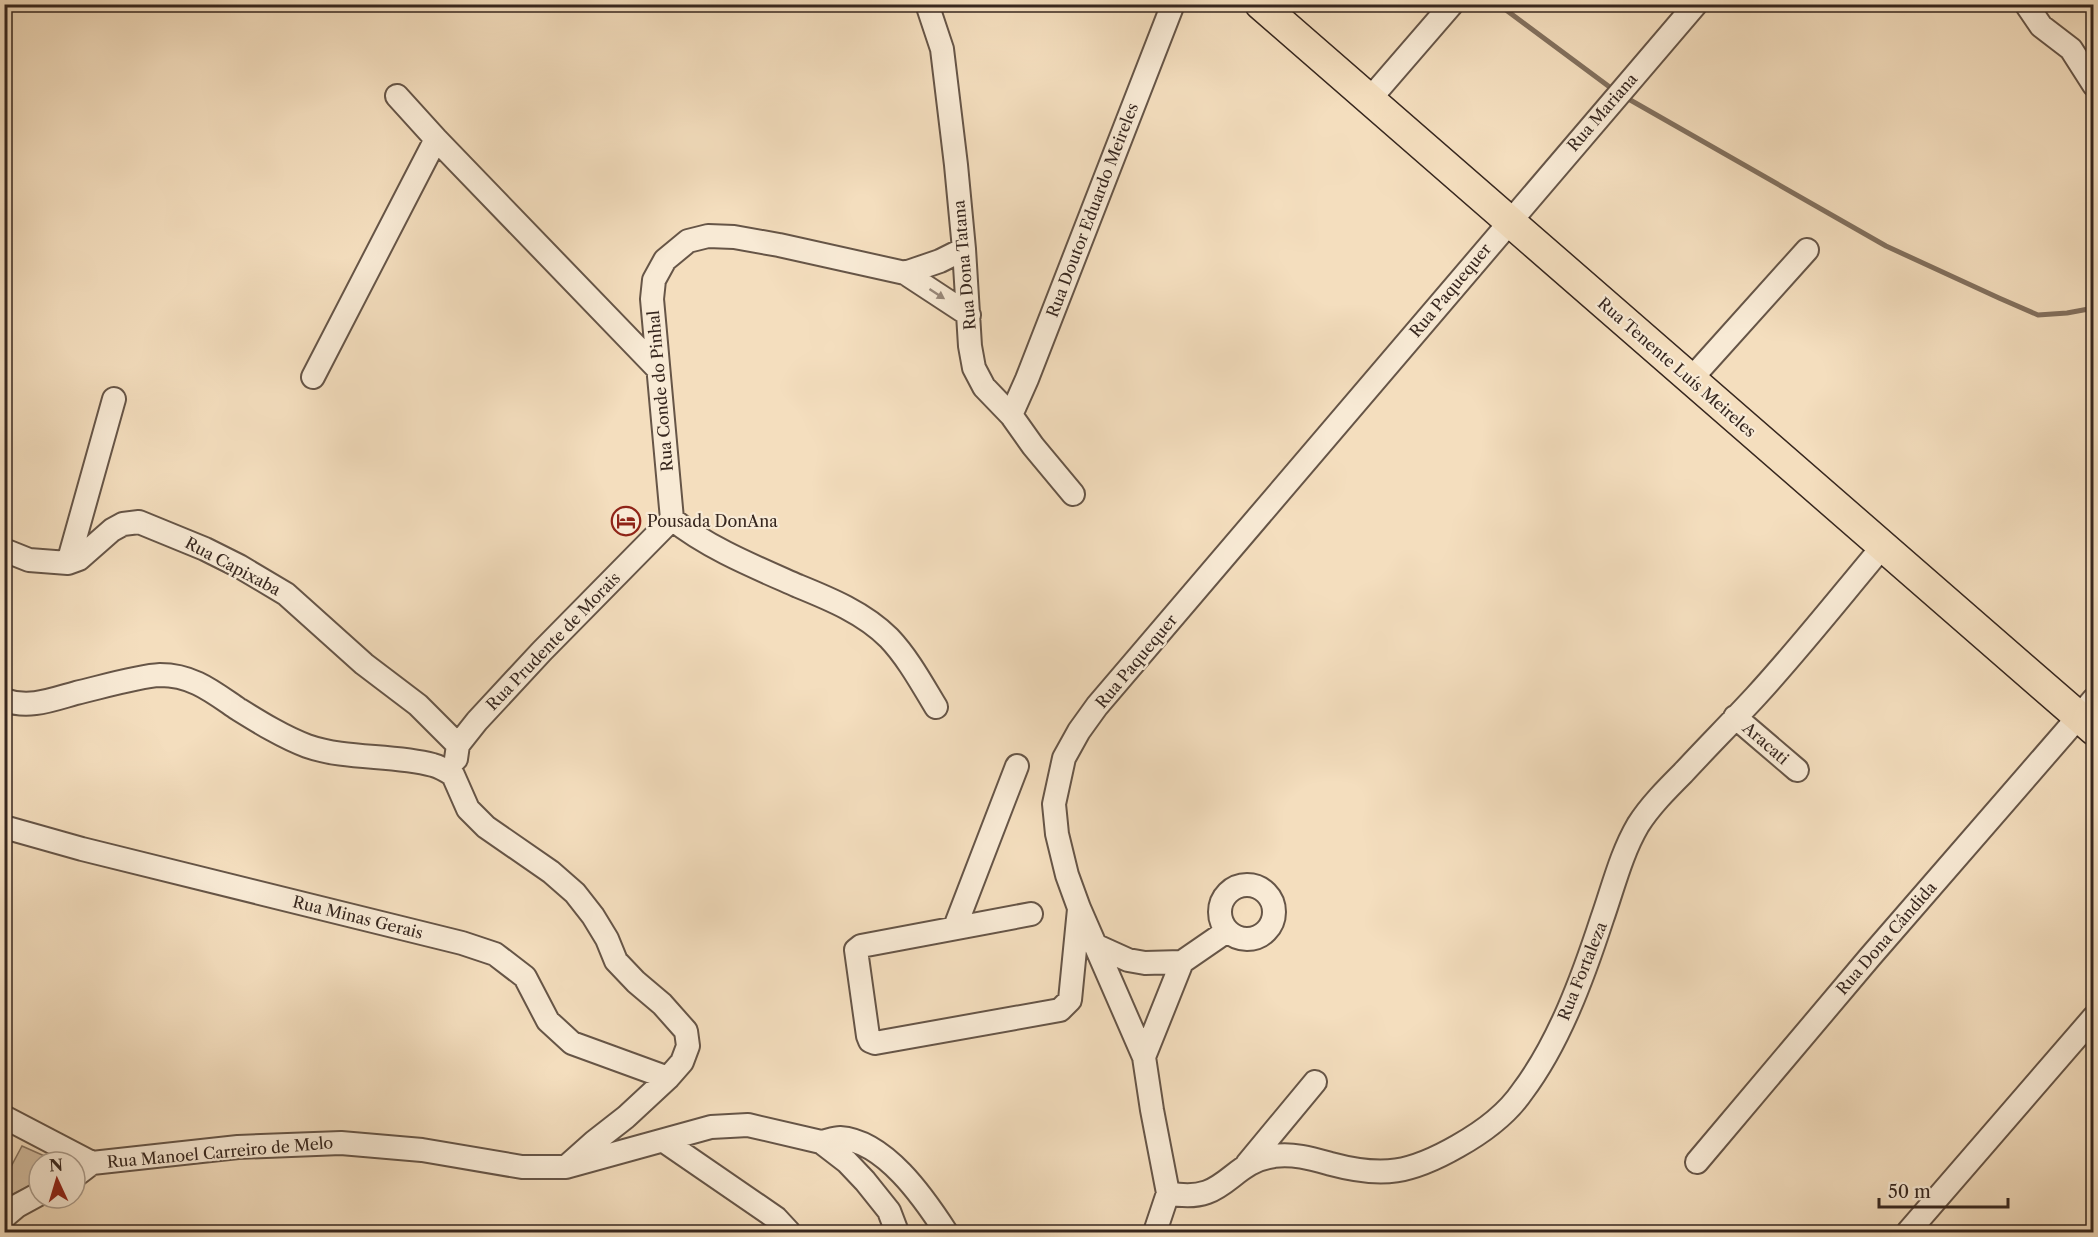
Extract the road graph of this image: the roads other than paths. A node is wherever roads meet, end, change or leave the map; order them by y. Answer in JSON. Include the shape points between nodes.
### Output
{"nodes":[{"id":1,"x":927,"y":4,"type":"edge"},
{"id":2,"x":1173,"y":4,"type":"edge"},
{"id":3,"x":1260,"y":4,"type":"edge"},
{"id":4,"x":1452,"y":4,"type":"edge"},
{"id":5,"x":1696,"y":4,"type":"edge"},
{"id":6,"x":2025,"y":4,"type":"edge"},
{"id":7,"x":2094,"y":85,"type":"edge"},
{"id":8,"x":397,"y":96,"type":"dead end"},
{"id":9,"x":1369,"y":100,"type":"junction"},
{"id":10,"x":436,"y":139,"type":"junction"},
{"id":11,"x":1509,"y":221,"type":"junction"},
{"id":12,"x":964,"y":249,"type":"junction"},
{"id":13,"x":1807,"y":250,"type":"dead end"},
{"id":14,"x":904,"y":273,"type":"junction"},
{"id":15,"x":969,"y":315,"type":"junction"},
{"id":16,"x":658,"y":369,"type":"junction"},
{"id":17,"x":313,"y":377,"type":"dead end"},
{"id":18,"x":1691,"y":379,"type":"junction"},
{"id":19,"x":114,"y":399,"type":"dead end"},
{"id":20,"x":1011,"y":415,"type":"junction"},
{"id":21,"x":1073,"y":494,"type":"dead end"},
{"id":22,"x":672,"y":519,"type":"junction"},
{"id":23,"x":1883,"y":546,"type":"junction"},
{"id":24,"x":4,"y":550,"type":"edge"},
{"id":25,"x":68,"y":563,"type":"junction"},
{"id":26,"x":4,"y":700,"type":"edge"},
{"id":27,"x":936,"y":707,"type":"dead end"},
{"id":28,"x":2088,"y":715,"type":"edge"},
{"id":29,"x":1735,"y":717,"type":"junction"},
{"id":30,"x":458,"y":745,"type":"junction"},
{"id":31,"x":1017,"y":766,"type":"dead end"},
{"id":32,"x":1797,"y":770,"type":"dead end"},
{"id":33,"x":453,"y":775,"type":"junction"},
{"id":34,"x":4,"y":827,"type":"edge"},
{"id":35,"x":1079,"y":908,"type":"junction"},
{"id":36,"x":1031,"y":914,"type":"dead end"},
{"id":37,"x":955,"y":927,"type":"junction"},
{"id":38,"x":1227,"y":932,"type":"dead end"},
{"id":39,"x":1096,"y":946,"type":"junction"},
{"id":40,"x":1182,"y":962,"type":"junction"},
{"id":41,"x":2094,"y":1017,"type":"edge"},
{"id":42,"x":1144,"y":1057,"type":"junction"},
{"id":43,"x":668,"y":1078,"type":"junction"},
{"id":44,"x":1315,"y":1082,"type":"dead end"},
{"id":45,"x":4,"y":1117,"type":"edge"},
{"id":46,"x":664,"y":1141,"type":"junction"},
{"id":47,"x":821,"y":1142,"type":"junction"},
{"id":48,"x":54,"y":1150,"type":"edge"},
{"id":49,"x":1697,"y":1162,"type":"dead end"},
{"id":50,"x":566,"y":1167,"type":"junction"},
{"id":51,"x":87,"y":1168,"type":"edge"},
{"id":52,"x":1244,"y":1168,"type":"junction"},
{"id":53,"x":1168,"y":1193,"type":"junction"},
{"id":54,"x":27,"y":1201,"type":"edge"},
{"id":55,"x":4,"y":1217,"type":"edge"},
{"id":56,"x":789,"y":1233,"type":"edge"},
{"id":57,"x":897,"y":1233,"type":"edge"},
{"id":58,"x":946,"y":1233,"type":"edge"},
{"id":59,"x":1155,"y":1233,"type":"edge"},
{"id":60,"x":1908,"y":1233,"type":"edge"}],
"edges":[{"from":1,"to":12,"type":"street","name":"Rua Dona Tatana","via":[[942,50]]},
{"from":2,"to":20,"type":"street","name":"Rua Doutor Eduardo Meireles"},
{"from":3,"to":9,"type":"main road","name":"Rua Tenente Luís Meireles"},
{"from":4,"to":9,"type":"street"},
{"from":5,"to":11,"type":"street","name":"Rua Mariana"},
{"from":6,"to":7,"type":"street","via":[[2041,26],[2071,48]]},
{"from":8,"to":10,"type":"street"},
{"from":9,"to":11,"type":"main road","name":"Rua Tenente Luís Meireles"},
{"from":10,"to":16,"type":"street"},
{"from":10,"to":17,"type":"street"},
{"from":11,"to":18,"type":"main road","name":"Rua Tenente Luís Meireles"},
{"from":11,"to":35,"type":"street","name":"Rua Paquequer","via":[[1078,730],[1064,758],[1054,804],[1057,834]]},
{"from":12,"to":14,"type":"street"},
{"from":12,"to":15,"type":"street","name":"Rua Dona Tatana"},
{"from":13,"to":18,"type":"street"},
{"from":14,"to":15,"type":"street","name":"Rua Conde do Pinhal","one_way":true},
{"from":14,"to":16,"type":"street","name":"Rua Conde do Pinhal","via":[[734,237],[708,236],[688,241],[665,260],[654,280]]},
{"from":15,"to":20,"type":"street","name":"Rua Dona Tatana","via":[[974,368],[984,387]]},
{"from":16,"to":22,"type":"street","name":"Rua Conde do Pinhal"},
{"from":18,"to":23,"type":"main road","name":"Rua Tenente Luís Meireles"},
{"from":19,"to":25,"type":"street"},
{"from":20,"to":21,"type":"street","name":"Rua Dona Tatana"},
{"from":22,"to":27,"type":"street","via":[[688,532],[864,618],[890,639]]},
{"from":22,"to":30,"type":"street","name":"Rua Prudente de Morais","via":[[542,651]]},
{"from":23,"to":28,"type":"main road","name":"Rua Tenente Luís Meireles"},
{"from":23,"to":29,"type":"street","name":"Rua Fortaleza"},
{"from":24,"to":25,"type":"street","via":[[29,560]]},
{"from":25,"to":30,"type":"street","name":"Rua Capixaba","via":[[79,559],[112,530],[139,522],[206,549],[286,594],[364,664],[418,705]]},
{"from":26,"to":33,"type":"street","via":[[37,705],[160,675],[188,679],[212,689],[239,709],[305,745],[330,753],[434,765]]},
{"from":28,"to":49,"type":"street","name":"Rua Dona Cândida"},
{"from":29,"to":32,"type":"street","name":"Aracati"},
{"from":29,"to":52,"type":"street","name":"Rua Fortaleza","via":[[1638,825],[1594,946],[1546,1056],[1521,1094],[1490,1124],[1458,1146],[1392,1173],[1362,1172],[1289,1155],[1266,1157]]},
{"from":30,"to":33,"type":"street","name":"Rua Prudente de Morais"},
{"from":31,"to":37,"type":"street"},
{"from":33,"to":43,"type":"street","via":[[468,809],[486,827],[575,893],[607,939],[616,961],[686,1031],[688,1046],[682,1062]]},
{"from":34,"to":43,"type":"street","name":"Rua Minas Gerais","via":[[495,954],[525,977],[548,1020],[572,1044]]},
{"from":35,"to":37,"type":"street","via":[[1070,1000],[1060,1010],[870,1041],[856,950]]},
{"from":35,"to":39,"type":"street","name":"Rua Paquequer"},
{"from":36,"to":37,"type":"street"},
{"from":38,"to":40,"type":"street"},
{"from":39,"to":40,"type":"street","via":[[1128,960]]},
{"from":39,"to":42,"type":"street","name":"Rua Paquequer"},
{"from":40,"to":42,"type":"street"},
{"from":41,"to":60,"type":"street"},
{"from":42,"to":53,"type":"street","name":"Rua Paquequer"},
{"from":43,"to":50,"type":"street"},
{"from":44,"to":52,"type":"street"},
{"from":45,"to":48,"type":"street","name":"Rua Manoel Carreiro de Melo"},
{"from":46,"to":47,"type":"street","name":"Rua Manoel Carreiro de Melo","via":[[711,1127],[748,1125]]},
{"from":46,"to":50,"type":"street","name":"Rua Manoel Carreiro de Melo"},
{"from":46,"to":56,"type":"street","via":[[776,1218]]},
{"from":47,"to":57,"type":"street","name":"Rua Manoel Carreiro de Melo","via":[[865,1181],[889,1211]]},
{"from":47,"to":58,"type":"street","via":[[839,1138],[879,1155],[923,1197]]},
{"from":50,"to":51,"type":"street","name":"Rua Manoel Carreiro de Melo","via":[[522,1167],[422,1150],[341,1143],[238,1148]]},
{"from":52,"to":53,"type":"street","name":"Rua Fortaleza","via":[[1212,1192],[1195,1196]]},
{"from":53,"to":59,"type":"street"},
{"from":54,"to":55,"type":"street"}]}
